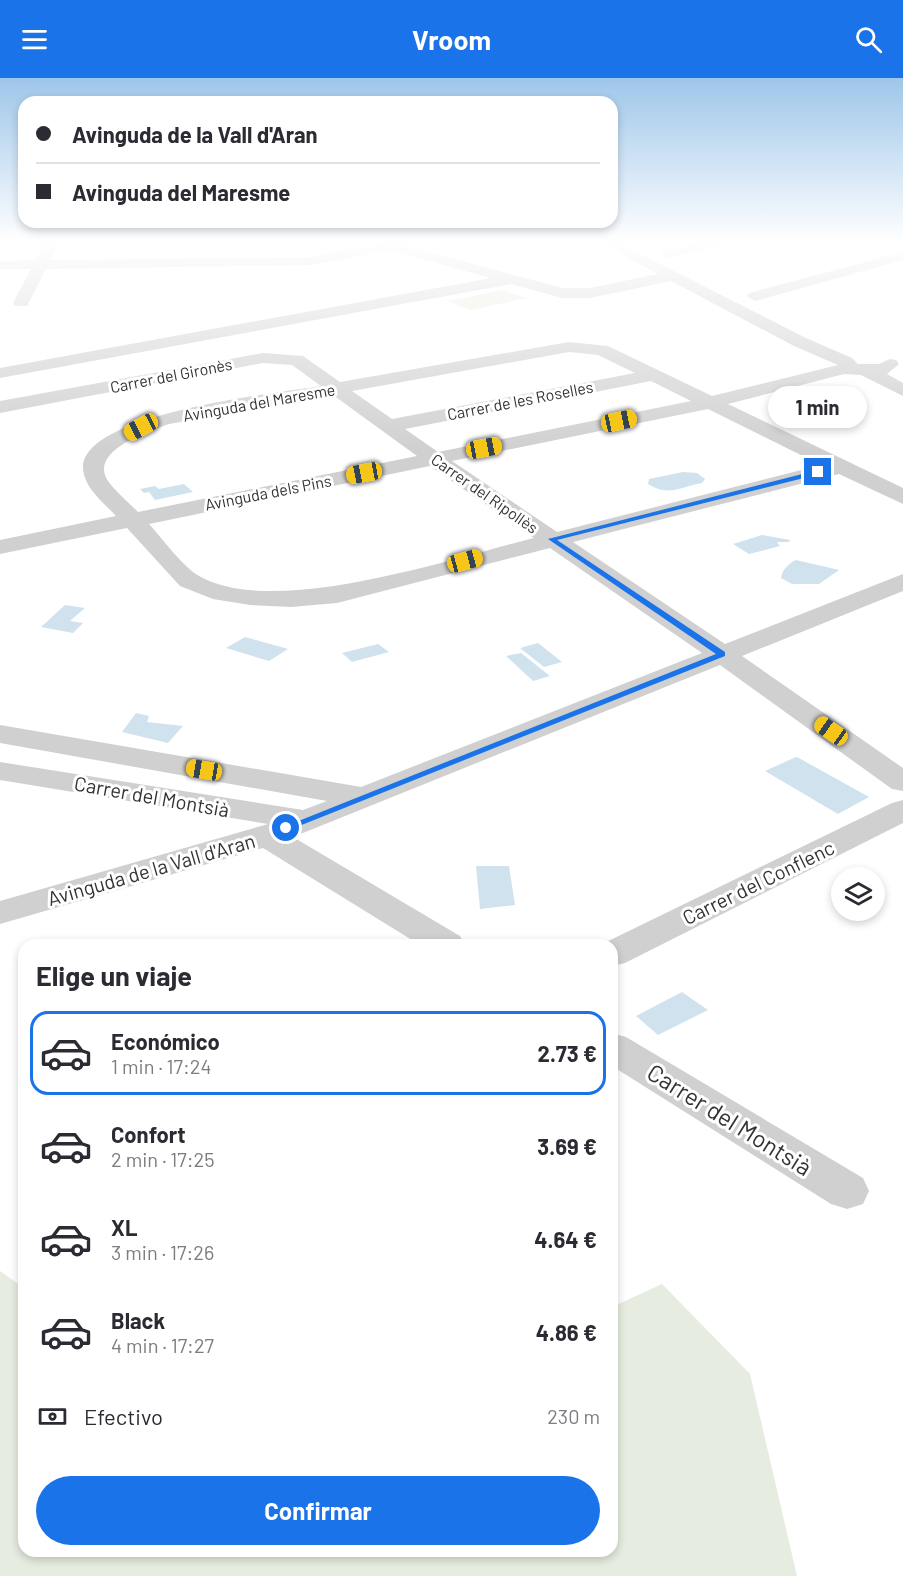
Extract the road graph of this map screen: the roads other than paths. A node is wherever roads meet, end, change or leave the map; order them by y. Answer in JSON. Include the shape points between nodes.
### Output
{"nodes":[{"id":1,"x":344,"y":310,"type":"edge"},
{"id":2,"x":738,"y":310,"type":"edge"},
{"id":3,"x":893,"y":359,"type":"edge"},
{"id":4,"x":855,"y":367,"type":"junction"},
{"id":5,"x":0,"y":373,"type":"edge"},
{"id":6,"x":653,"y":375,"type":"junction"},
{"id":7,"x":334,"y":388,"type":"junction"},
{"id":8,"x":903,"y":390,"type":"edge"},
{"id":9,"x":708,"y":403,"type":"junction"},
{"id":10,"x":0,"y":407,"type":"edge"},
{"id":11,"x":388,"y":426,"type":"junction"},
{"id":12,"x":434,"y":459,"type":"junction"},
{"id":13,"x":840,"y":467,"type":"junction"},
{"id":14,"x":903,"y":497,"type":"edge"},
{"id":15,"x":131,"y":519,"type":"junction"},
{"id":16,"x":551,"y":539,"type":"junction"},
{"id":17,"x":0,"y":547,"type":"edge"},
{"id":18,"x":903,"y":582,"type":"edge"},
{"id":19,"x":722,"y":654,"type":"junction"},
{"id":20,"x":0,"y":735,"type":"edge"},
{"id":21,"x":0,"y":771,"type":"edge"},
{"id":22,"x":903,"y":782,"type":"edge"},
{"id":23,"x":364,"y":798,"type":"junction"},
{"id":24,"x":903,"y":810,"type":"edge"},
{"id":25,"x":304,"y":820,"type":"junction"},
{"id":26,"x":267,"y":836,"type":"junction"},
{"id":27,"x":0,"y":913,"type":"edge"},
{"id":28,"x":437,"y":939,"type":"edge"},
{"id":29,"x":618,"y":951,"type":"edge"},
{"id":30,"x":618,"y":1051,"type":"edge"},
{"id":31,"x":847,"y":1191,"type":"dead end"}],
"edges":[{"from":1,"to":5,"type":"street"},
{"from":2,"to":4,"type":"street"},
{"from":3,"to":4,"type":"street","name":"Avinguda dels Pins","via":[[883,370]]},
{"from":4,"to":8,"type":"street"},
{"from":4,"to":9,"type":"street","name":"Avinguda dels Pins"},
{"from":6,"to":7,"type":"street","name":"Avinguda del Maresme","via":[[602,350],[569,347]]},
{"from":6,"to":9,"type":"street","name":"Avinguda del Maresme"},
{"from":6,"to":11,"type":"street","name":"Carrer de les Roselles"},
{"from":7,"to":10,"type":"street","name":"Carrer del Gironès","via":[[297,360],[263,358]]},
{"from":7,"to":11,"type":"street","name":"Carrer del Ripollès"},
{"from":7,"to":15,"type":"street","name":"Avinguda del Maresme","via":[[165,418],[122,437],[102,451],[95,460],[94,472],[97,482]]},
{"from":9,"to":12,"type":"street","name":"Avinguda dels Pins"},
{"from":9,"to":13,"type":"street","name":"Avinguda del Maresme"},
{"from":11,"to":12,"type":"street","name":"Carrer del Ripollès"},
{"from":12,"to":15,"type":"street","name":"Avinguda dels Pins"},
{"from":12,"to":16,"type":"street","name":"Carrer del Ripollès"},
{"from":13,"to":14,"type":"street","name":"Avinguda del Maresme"},
{"from":13,"to":16,"type":"street","name":"Avinguda del Maresme"},
{"from":15,"to":16,"type":"street","name":"Avinguda del Maresme","via":[[189,581],[213,591],[291,599],[337,595]]},
{"from":15,"to":17,"type":"street","name":"Avinguda dels Pins"},
{"from":16,"to":19,"type":"street","name":"Carrer del Ripollès"},
{"from":18,"to":19,"type":"street","name":"Avinguda de la Vall d'Aran"},
{"from":19,"to":22,"type":"street","name":"Carrer del Ripollès"},
{"from":19,"to":23,"type":"street","name":"Avinguda de la Vall d'Aran"},
{"from":20,"to":23,"type":"street","name":"Carrer del Montsià"},
{"from":21,"to":25,"type":"street","name":"Carrer del Montsià"},
{"from":23,"to":25,"type":"street","name":"Avinguda de la Vall d'Aran"},
{"from":24,"to":29,"type":"street","name":"Carrer del Conflenc"},
{"from":25,"to":26,"type":"street","name":"Avinguda de la Vall d'Aran"},
{"from":26,"to":27,"type":"street","name":"Avinguda de la Vall d'Aran"},
{"from":26,"to":28,"type":"street"},
{"from":30,"to":31,"type":"street","name":"Carrer del Montsià"}]}
